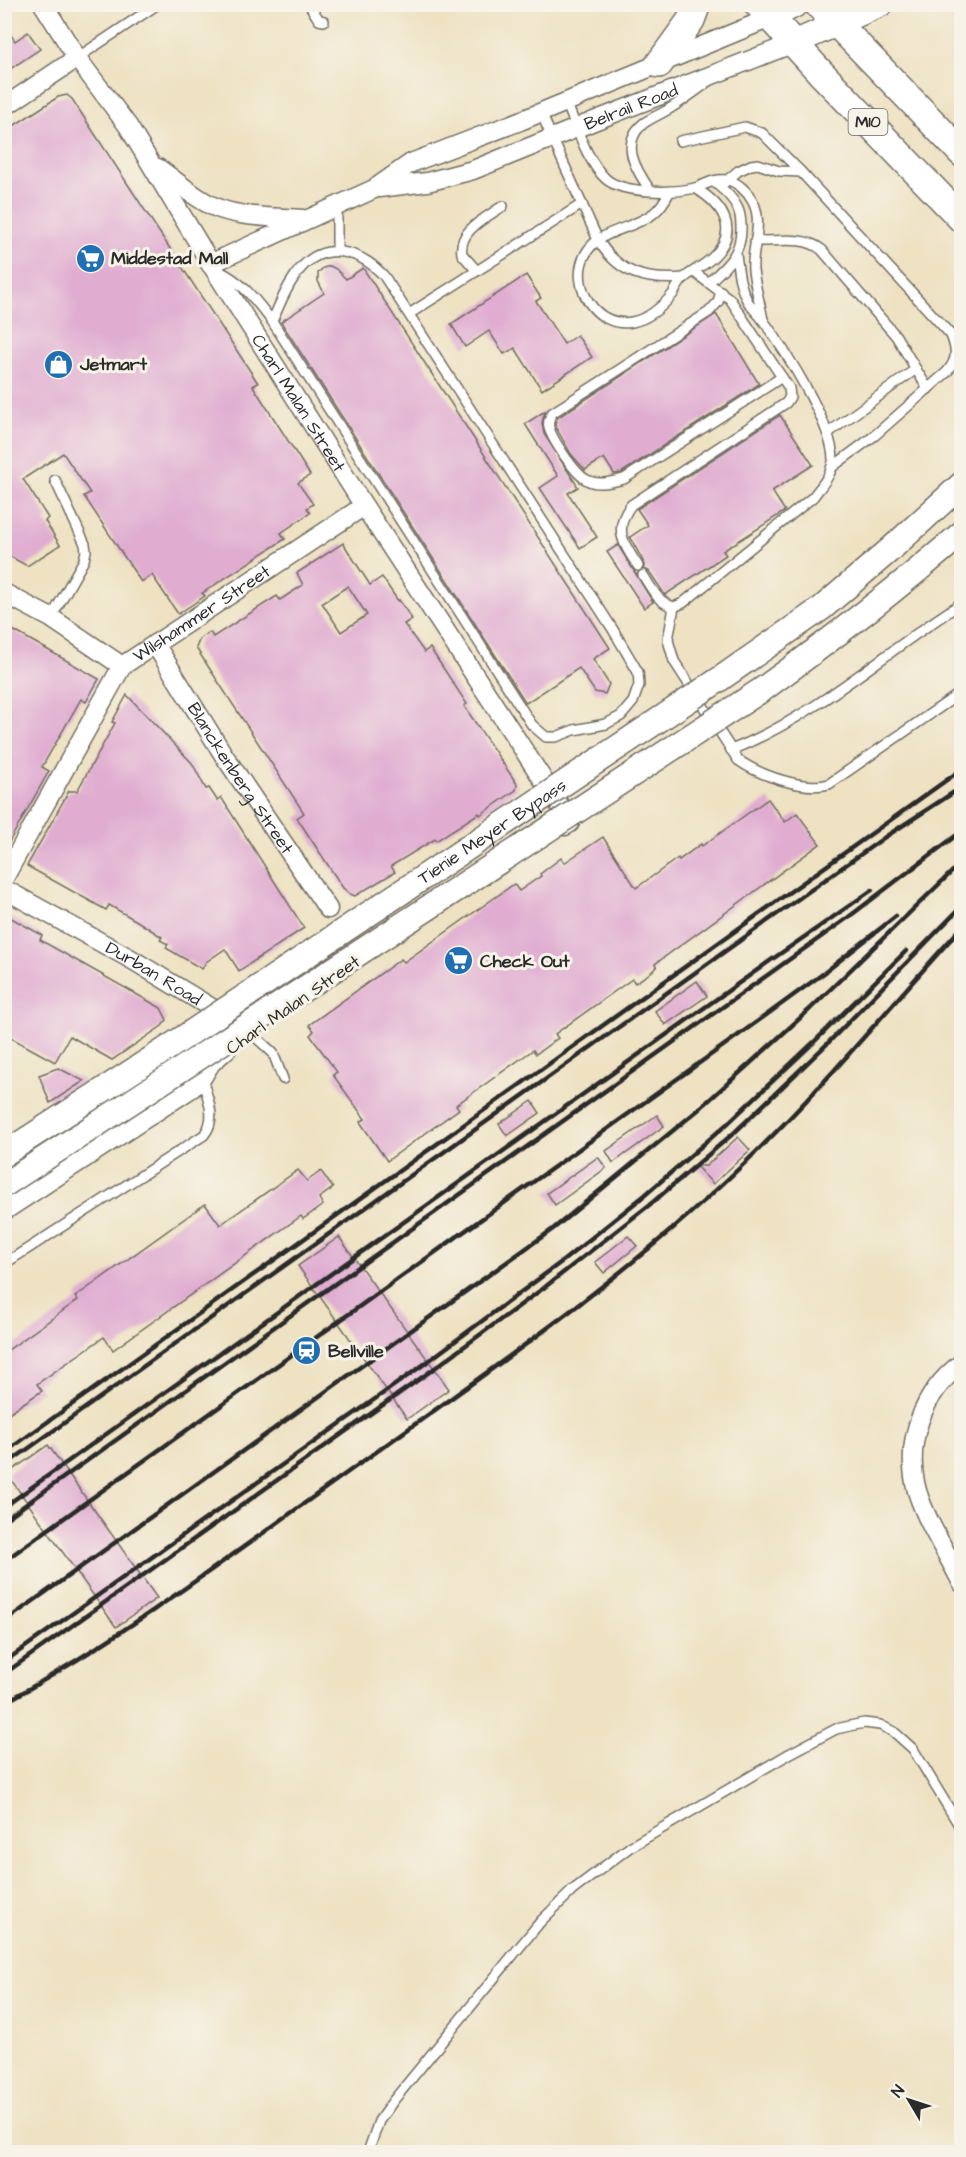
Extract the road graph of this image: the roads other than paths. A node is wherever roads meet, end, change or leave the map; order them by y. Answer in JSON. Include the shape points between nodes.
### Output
{"nodes":[{"id":1,"x":43,"y":4,"type":"edge"},
{"id":2,"x":158,"y":4,"type":"edge"},
{"id":3,"x":309,"y":4,"type":"edge"},
{"id":4,"x":697,"y":4,"type":"edge"},
{"id":5,"x":797,"y":4,"type":"edge"},
{"id":6,"x":818,"y":4,"type":"edge"},
{"id":7,"x":881,"y":4,"type":"edge"},
{"id":8,"x":764,"y":11,"type":"edge"},
{"id":9,"x":324,"y":21,"type":"dead end"},
{"id":10,"x":837,"y":25,"type":"junction"},
{"id":11,"x":794,"y":43,"type":"junction"},
{"id":12,"x":77,"y":58,"type":"junction"},
{"id":13,"x":659,"y":64,"type":"junction"},
{"id":14,"x":718,"y":74,"type":"junction"},
{"id":15,"x":566,"y":102,"type":"junction"},
{"id":16,"x":4,"y":107,"type":"edge"},
{"id":17,"x":541,"y":112,"type":"junction"},
{"id":18,"x":578,"y":128,"type":"junction"},
{"id":19,"x":552,"y":138,"type":"junction"},
{"id":20,"x":680,"y":141,"type":"dead end"},
{"id":21,"x":962,"y":153,"type":"edge"},
{"id":22,"x":152,"y":164,"type":"junction"},
{"id":23,"x":801,"y":172,"type":"junction"},
{"id":24,"x":723,"y":184,"type":"junction"},
{"id":25,"x":695,"y":188,"type":"junction"},
{"id":26,"x":374,"y":189,"type":"junction"},
{"id":27,"x":650,"y":190,"type":"junction"},
{"id":28,"x":670,"y":191,"type":"junction"},
{"id":29,"x":582,"y":204,"type":"junction"},
{"id":30,"x":337,"y":205,"type":"junction"},
{"id":31,"x":503,"y":206,"type":"dead end"},
{"id":32,"x":304,"y":219,"type":"junction"},
{"id":33,"x":962,"y":219,"type":"edge"},
{"id":34,"x":598,"y":240,"type":"junction"},
{"id":35,"x":755,"y":241,"type":"junction"},
{"id":36,"x":337,"y":251,"type":"junction"},
{"id":37,"x":736,"y":254,"type":"junction"},
{"id":38,"x":212,"y":266,"type":"junction"},
{"id":39,"x":477,"y":271,"type":"junction"},
{"id":40,"x":694,"y":272,"type":"junction"},
{"id":41,"x":684,"y":278,"type":"junction"},
{"id":42,"x":709,"y":282,"type":"junction"},
{"id":43,"x":721,"y":291,"type":"junction"},
{"id":44,"x":409,"y":314,"type":"junction"},
{"id":45,"x":272,"y":321,"type":"junction"},
{"id":46,"x":764,"y":321,"type":"junction"},
{"id":47,"x":916,"y":369,"type":"junction"},
{"id":48,"x":782,"y":377,"type":"junction"},
{"id":49,"x":928,"y":389,"type":"junction"},
{"id":50,"x":828,"y":433,"type":"junction"},
{"id":51,"x":831,"y":468,"type":"junction"},
{"id":52,"x":55,"y":480,"type":"dead end"},
{"id":53,"x":962,"y":484,"type":"edge"},
{"id":54,"x":364,"y":506,"type":"junction"},
{"id":55,"x":962,"y":533,"type":"edge"},
{"id":56,"x":638,"y":566,"type":"dead end"},
{"id":57,"x":643,"y":575,"type":"dead end"},
{"id":58,"x":4,"y":593,"type":"edge"},
{"id":59,"x":962,"y":603,"type":"edge"},
{"id":60,"x":675,"y":607,"type":"junction"},
{"id":61,"x":51,"y":618,"type":"junction"},
{"id":62,"x":155,"y":644,"type":"junction"},
{"id":63,"x":122,"y":666,"type":"junction"},
{"id":64,"x":962,"y":692,"type":"edge"},
{"id":65,"x":731,"y":750,"type":"junction"},
{"id":66,"x":557,"y":801,"type":"junction"},
{"id":67,"x":4,"y":878,"type":"edge"},
{"id":68,"x":4,"y":889,"type":"edge"},
{"id":69,"x":328,"y":909,"type":"dead end"},
{"id":70,"x":224,"y":1014,"type":"junction"},
{"id":71,"x":249,"y":1031,"type":"junction"},
{"id":72,"x":202,"y":1078,"type":"junction"},
{"id":73,"x":283,"y":1079,"type":"dead end"},
{"id":74,"x":4,"y":1156,"type":"edge"},
{"id":75,"x":4,"y":1185,"type":"edge"},
{"id":76,"x":4,"y":1211,"type":"edge"},
{"id":77,"x":4,"y":1264,"type":"edge"},
{"id":78,"x":962,"y":1363,"type":"edge"},
{"id":79,"x":962,"y":1583,"type":"edge"},
{"id":80,"x":962,"y":1830,"type":"edge"},
{"id":81,"x":368,"y":2152,"type":"edge"}],
"edges":[{"from":1,"to":12,"type":"street","name":"Charl Malan Street"},
{"from":2,"to":12,"type":"lane"},
{"from":3,"to":9,"type":"lane","via":[[315,16]]},
{"from":4,"to":13,"type":"main road","via":[[691,20]]},
{"from":5,"to":8,"type":"main road","name":"Belrail Road"},
{"from":6,"to":10,"type":"main road","number":"M10"},
{"from":7,"to":10,"type":"main road","name":"Belrail Road"},
{"from":8,"to":11,"type":"main road","number":"M10"},
{"from":8,"to":13,"type":"street","name":"Belrail Road"},
{"from":10,"to":11,"type":"main road","name":"Belrail Road"},
{"from":10,"to":21,"type":"main road","number":"M10"},
{"from":11,"to":14,"type":"street","name":"Belrail Road"},
{"from":11,"to":33,"type":"main road","number":"M10"},
{"from":12,"to":16,"type":"street"},
{"from":12,"to":22,"type":"street","name":"Charl Malan Street"},
{"from":13,"to":15,"type":"street","name":"Belrail Road"},
{"from":14,"to":18,"type":"street","name":"Belrail Road"},
{"from":14,"to":27,"type":"lane","via":[[635,132],[632,159]]},
{"from":15,"to":17,"type":"street","name":"Belrail Road"},
{"from":15,"to":18,"type":"lane"},
{"from":17,"to":19,"type":"lane"},
{"from":17,"to":26,"type":"street","name":"Belrail Road","via":[[411,163]]},
{"from":18,"to":19,"type":"street","name":"Belrail Road"},
{"from":18,"to":27,"type":"lane","via":[[591,159],[605,178],[624,188]]},
{"from":19,"to":26,"type":"street","name":"Belrail Road","via":[[473,170]]},
{"from":19,"to":29,"type":"lane"},
{"from":20,"to":23,"type":"lane","via":[[746,127],[762,133]]},
{"from":22,"to":32,"type":"street","via":[[218,208],[237,214]]},
{"from":22,"to":38,"type":"street","name":"Charl Malan Street"},
{"from":23,"to":24,"type":"lane","via":[[751,165]]},
{"from":23,"to":49,"type":"lane","via":[[951,335],[956,360]]},
{"from":24,"to":25,"type":"lane","via":[[713,181]]},
{"from":24,"to":35,"type":"lane","via":[[740,187],[754,204]]},
{"from":24,"to":37,"type":"lane","via":[[741,219],[741,243]]},
{"from":25,"to":28,"type":"lane"},
{"from":25,"to":40,"type":"lane","via":[[718,204],[726,232],[720,249]]},
{"from":26,"to":30,"type":"street","name":"Belrail Road"},
{"from":27,"to":28,"type":"lane"},
{"from":28,"to":34,"type":"lane","via":[[647,218]]},
{"from":29,"to":34,"type":"lane"},
{"from":29,"to":39,"type":"lane"},
{"from":30,"to":32,"type":"street","name":"Belrail Road"},
{"from":30,"to":36,"type":"lane"},
{"from":31,"to":39,"type":"lane","via":[[463,238],[462,254]]},
{"from":32,"to":38,"type":"street","name":"Belrail Road"},
{"from":34,"to":41,"type":"lane","via":[[615,262],[630,271],[662,280]]},
{"from":34,"to":41,"type":"lane","via":[[585,254],[579,277],[587,300],[604,316],[619,322],[639,320],[664,303]]},
{"from":35,"to":46,"type":"lane","via":[[753,271]]},
{"from":35,"to":47,"type":"lane","via":[[814,243],[896,336]]},
{"from":36,"to":44,"type":"lane","via":[[354,254],[373,265]]},
{"from":36,"to":45,"type":"lane","via":[[322,253],[300,269]]},
{"from":37,"to":42,"type":"lane"},
{"from":37,"to":46,"type":"lane","via":[[740,283]]},
{"from":38,"to":45,"type":"lane","via":[[248,289]]},
{"from":38,"to":54,"type":"street","name":"Charl Malan Street"},
{"from":39,"to":44,"type":"lane"},
{"from":40,"to":41,"type":"lane"},
{"from":40,"to":42,"type":"lane"},
{"from":42,"to":43,"type":"lane"},
{"from":43,"to":48,"type":"lane"},
{"from":43,"to":48,"type":"lane","via":[[709,312],[552,413],[550,431],[572,466],[596,484],[624,479]]},
{"from":44,"to":45,"type":"lane","via":[[638,672],[639,685],[633,702],[621,716],[606,724],[574,729],[551,738],[532,726]]},
{"from":46,"to":50,"type":"lane","via":[[798,374]]},
{"from":47,"to":49,"type":"lane"},
{"from":47,"to":50,"type":"lane"},
{"from":48,"to":56,"type":"lane","via":[[789,388],[786,404],[631,505],[622,519],[621,537]]},
{"from":49,"to":51,"type":"lane"},
{"from":50,"to":51,"type":"lane"},
{"from":51,"to":60,"type":"lane","via":[[813,496]]},
{"from":52,"to":61,"type":"lane","via":[[86,551]]},
{"from":53,"to":74,"type":"main road","name":"Tienie Meyer Bypass","bridge":true,"via":[[822,608]]},
{"from":54,"to":62,"type":"street","name":"Wilshammer Street"},
{"from":54,"to":66,"type":"street","name":"Charl Malan Street"},
{"from":55,"to":75,"type":"main road","name":"Tienie Meyer Bypass","bridge":true,"via":[[836,636],[763,689]]},
{"from":57,"to":60,"type":"lane","via":[[663,603]]},
{"from":58,"to":61,"type":"street"},
{"from":59,"to":65,"type":"lane","via":[[814,708]]},
{"from":60,"to":65,"type":"lane","via":[[668,640],[674,661]]},
{"from":61,"to":63,"type":"street"},
{"from":62,"to":63,"type":"street","name":"Wilshammer Street"},
{"from":62,"to":69,"type":"street","name":"Blanckenberg Street","via":[[223,754]]},
{"from":63,"to":67,"type":"street","name":"Wilshammer Street"},
{"from":64,"to":65,"type":"lane","via":[[837,780],[822,786],[754,770]]},
{"from":66,"to":70,"type":"street","name":"Charl Malan Street"},
{"from":66,"to":71,"type":"street","name":"Charl Malan Street","via":[[570,822]]},
{"from":68,"to":70,"type":"street","name":"Durban Road"},
{"from":70,"to":71,"type":"street","name":"Durban Road"},
{"from":70,"to":74,"type":"street","name":"Charl Malan Street"},
{"from":71,"to":72,"type":"street","name":"Charl Malan Street","via":[[211,1063]]},
{"from":71,"to":73,"type":"lane","name":"Durban Road","via":[[273,1053]]},
{"from":72,"to":76,"type":"street","name":"Charl Malan Street"},
{"from":72,"to":77,"type":"lane","via":[[212,1116],[204,1135]]},
{"from":78,"to":79,"type":"street","via":[[945,1377],[922,1412],[913,1450],[918,1491]]},
{"from":80,"to":81,"type":"lane","via":[[913,1749],[880,1725],[864,1722],[836,1729],[789,1754],[630,1847],[573,1890],[541,1922],[393,2100],[379,2121]]}]}
